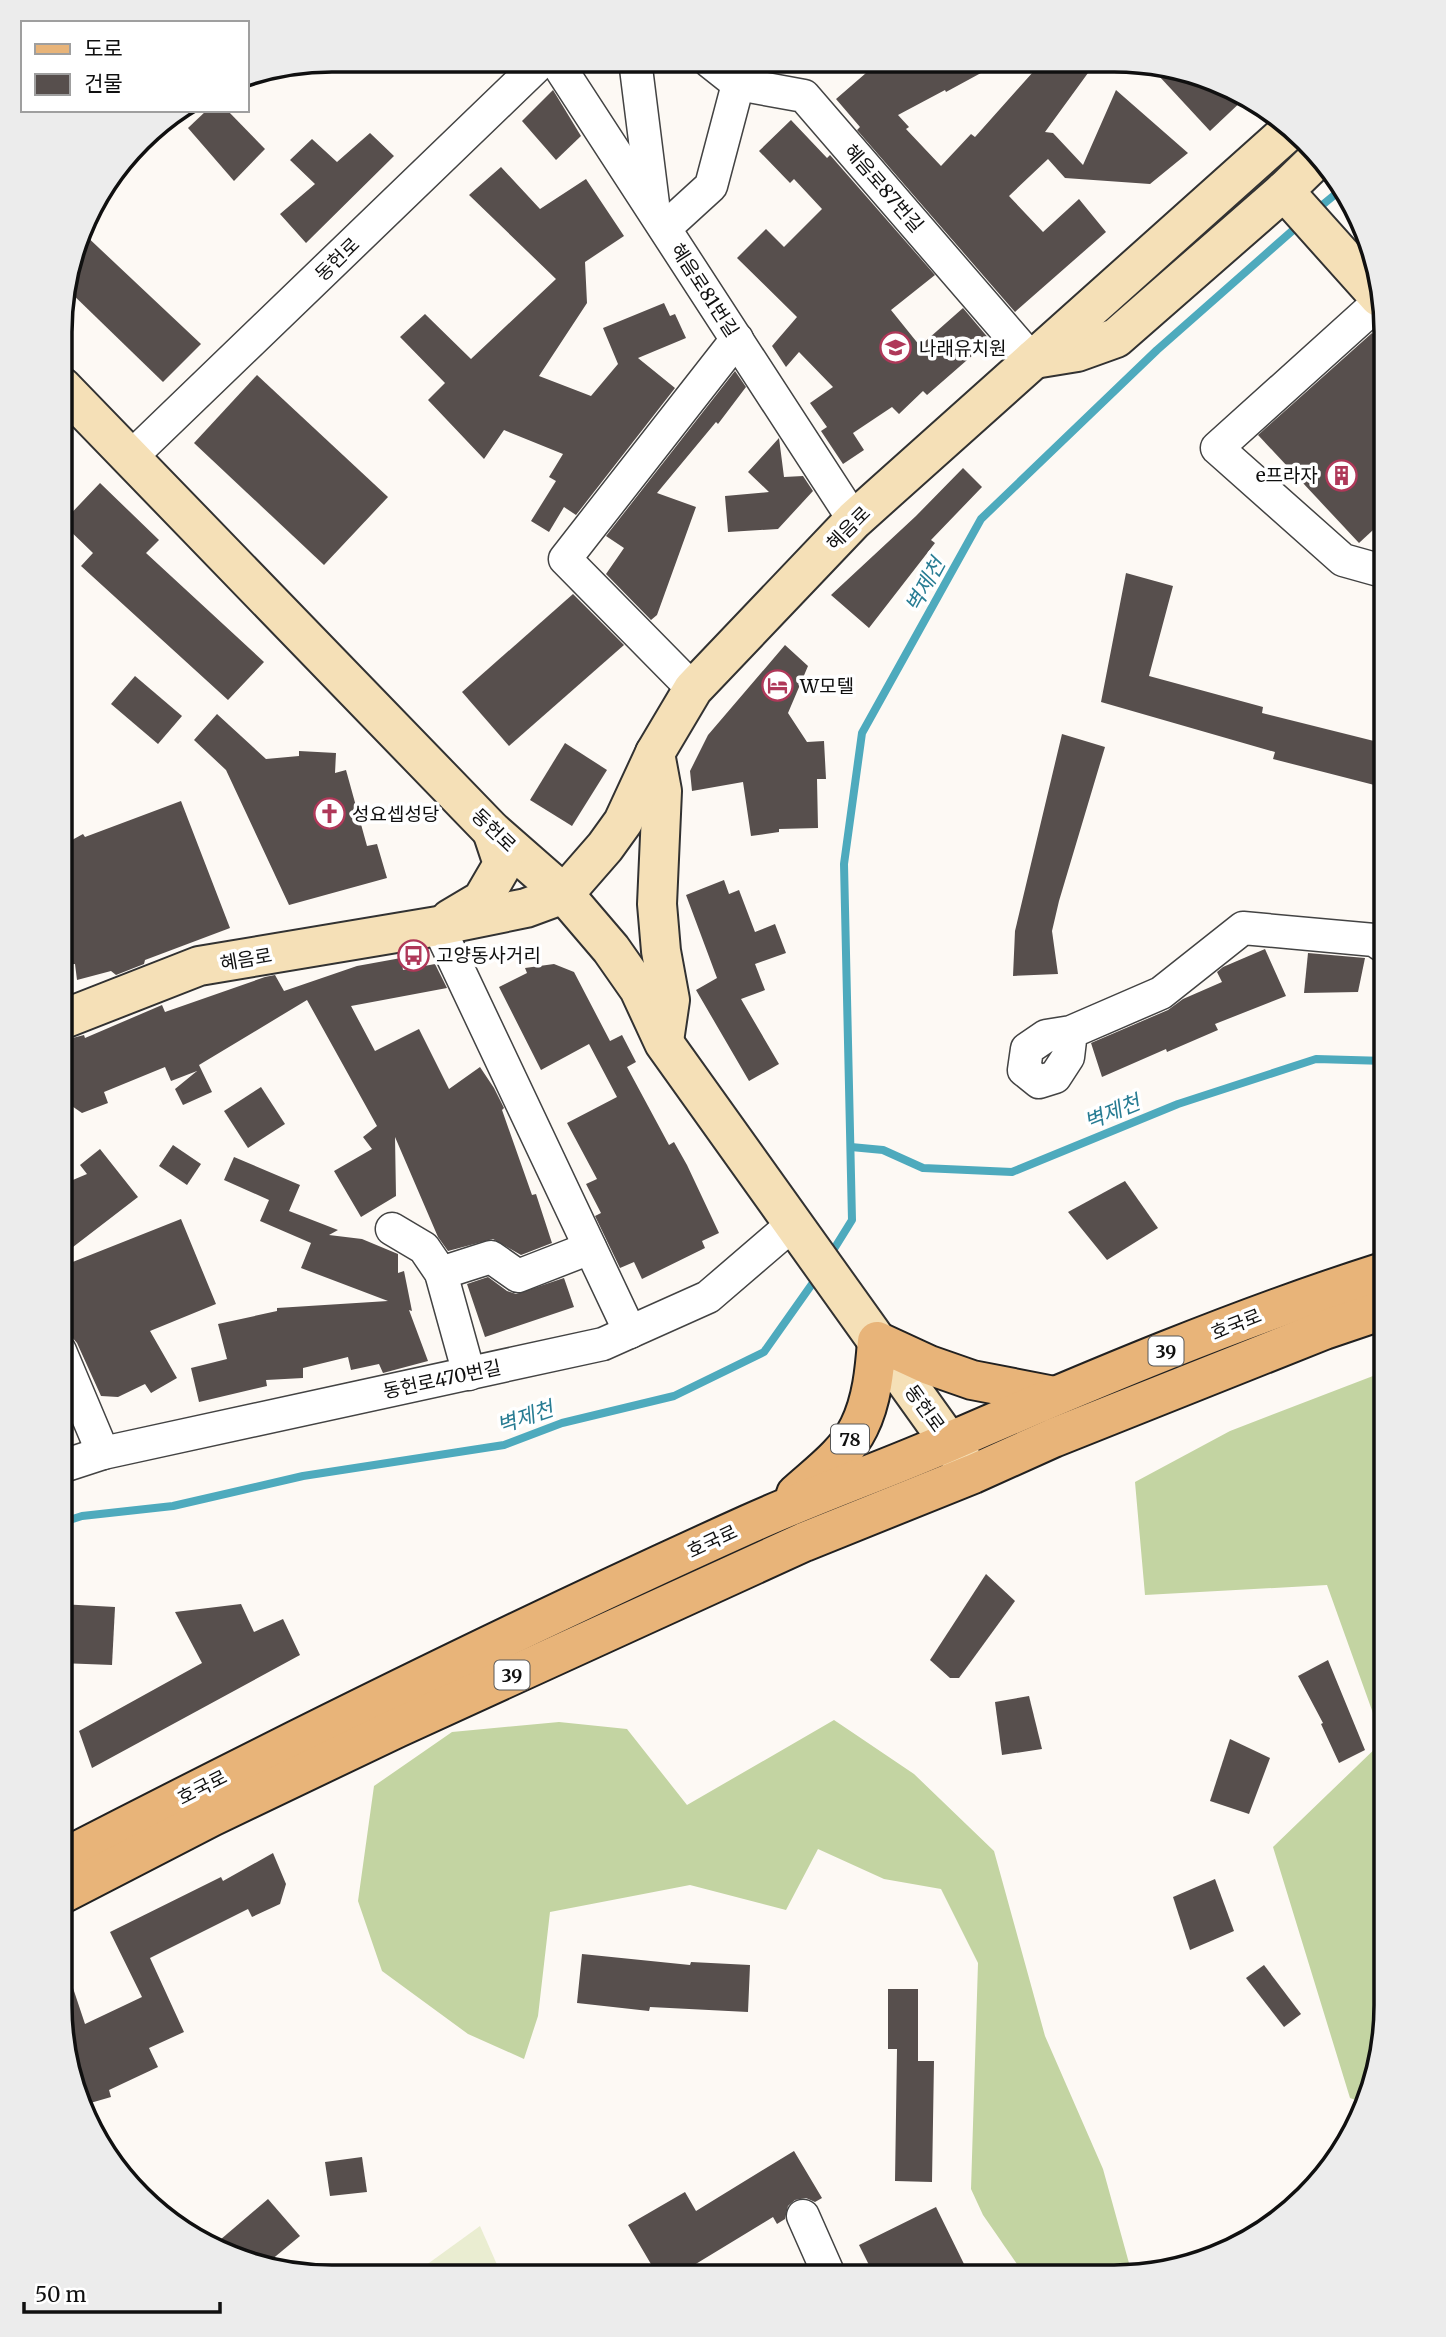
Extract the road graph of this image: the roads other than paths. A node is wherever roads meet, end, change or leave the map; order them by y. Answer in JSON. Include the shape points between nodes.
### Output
{"nodes":[{"id":1,"x":530,"y":72,"type":"edge"},
{"id":2,"x":563,"y":72,"type":"edge"},
{"id":3,"x":637,"y":72,"type":"edge"},
{"id":4,"x":723,"y":72,"type":"edge"},
{"id":5,"x":738,"y":84,"type":"junction"},
{"id":6,"x":1284,"y":135,"type":"edge"},
{"id":7,"x":1314,"y":165,"type":"edge"},
{"id":8,"x":1290,"y":198,"type":"junction"},
{"id":9,"x":660,"y":220,"type":"junction"},
{"id":10,"x":1370,"y":288,"type":"edge"},
{"id":11,"x":1372,"y":300,"type":"edge"},
{"id":12,"x":737,"y":340,"type":"junction"},
{"id":13,"x":1032,"y":359,"type":"junction"},
{"id":14,"x":72,"y":397,"type":"edge"},
{"id":15,"x":131,"y":457,"type":"junction"},
{"id":16,"x":854,"y":520,"type":"junction"},
{"id":17,"x":1374,"y":569,"type":"edge"},
{"id":18,"x":693,"y":689,"type":"junction"},
{"id":19,"x":655,"y":753,"type":"junction"},
{"id":20,"x":492,"y":831,"type":"junction"},
{"id":21,"x":564,"y":894,"type":"junction"},
{"id":22,"x":438,"y":926,"type":"junction"},
{"id":23,"x":1374,"y":940,"type":"edge"},
{"id":24,"x":72,"y":1016,"type":"edge"},
{"id":25,"x":1071,"y":1032,"type":"dead end"},
{"id":26,"x":664,"y":1043,"type":"junction"},
{"id":27,"x":392,"y":1229,"type":"dead end"},
{"id":28,"x":800,"y":1233,"type":"junction"},
{"id":29,"x":590,"y":1248,"type":"junction"},
{"id":30,"x":442,"y":1273,"type":"junction"},
{"id":31,"x":1374,"y":1274,"type":"edge"},
{"id":32,"x":1374,"y":1313,"type":"edge"},
{"id":33,"x":630,"y":1332,"type":"junction"},
{"id":34,"x":877,"y":1341,"type":"junction"},
{"id":35,"x":469,"y":1374,"type":"junction"},
{"id":36,"x":72,"y":1379,"type":"edge"},
{"id":37,"x":1054,"y":1396,"type":"junction"},
{"id":38,"x":950,"y":1442,"type":"junction"},
{"id":39,"x":103,"y":1453,"type":"junction"},
{"id":40,"x":72,"y":1463,"type":"edge"},
{"id":41,"x":973,"y":1474,"type":"junction"},
{"id":42,"x":776,"y":1512,"type":"junction"},
{"id":43,"x":72,"y":1854,"type":"edge"},
{"id":44,"x":72,"y":1889,"type":"edge"},
{"id":45,"x":803,"y":2216,"type":"dead end"},
{"id":46,"x":825,"y":2265,"type":"edge"}],
"edges":[{"from":1,"to":15,"type":"street","name":"동헌로"},
{"from":2,"to":9,"type":"street","name":"혜음로81번길"},
{"from":3,"to":9,"type":"street"},
{"from":4,"to":5,"type":"street","name":"혜음로87번길"},
{"from":5,"to":9,"type":"street","via":[[711,186]]},
{"from":5,"to":13,"type":"street","name":"혜음로87번길","via":[[803,96]]},
{"from":6,"to":13,"type":"main road","name":"혜음로"},
{"from":7,"to":8,"type":"main road"},
{"from":8,"to":10,"type":"main road"},
{"from":8,"to":13,"type":"main road","via":[[1116,338],[1077,352]]},
{"from":9,"to":12,"type":"street","name":"혜음로81번길"},
{"from":11,"to":17,"type":"street","via":[[1217,448],[1343,560]]},
{"from":12,"to":16,"type":"street","name":"혜음로81번길"},
{"from":12,"to":18,"type":"street","via":[[565,559]]},
{"from":13,"to":16,"type":"main road","name":"혜음로"},
{"from":14,"to":15,"type":"main road","name":"동헌로"},
{"from":15,"to":20,"type":"main road","name":"동헌로"},
{"from":16,"to":18,"type":"main road","name":"혜음로"},
{"from":18,"to":19,"type":"main road","name":"혜음로"},
{"from":19,"to":21,"type":"main road","name":"혜음로","via":[[624,822]]},
{"from":19,"to":26,"type":"main road","via":[[662,791],[657,904],[670,1000]]},
{"from":20,"to":21,"type":"main road","name":"동헌로"},
{"from":20,"to":22,"type":"main road","via":[[503,864],[482,900]]},
{"from":21,"to":22,"type":"main road","name":"혜음로","via":[[526,908]]},
{"from":21,"to":26,"type":"main road","name":"동헌로","via":[[639,989]]},
{"from":22,"to":24,"type":"main road","name":"혜음로","via":[[199,966]]},
{"from":22,"to":29,"type":"street"},
{"from":23,"to":25,"type":"street","via":[[1243,928],[1161,993]]},
{"from":26,"to":28,"type":"main road","name":"동헌로"},
{"from":27,"to":30,"type":"street","via":[[424,1248]]},
{"from":28,"to":33,"type":"street","name":"동헌로470번길","via":[[708,1297]]},
{"from":28,"to":34,"type":"main road","name":"동헌로"},
{"from":29,"to":30,"type":"street","via":[[518,1276],[491,1256]]},
{"from":29,"to":33,"type":"street"},
{"from":30,"to":35,"type":"street"},
{"from":31,"to":37,"type":"main road","name":"호국로","number":"39"},
{"from":32,"to":41,"type":"main road","name":"호국로","number":"39","via":[[1053,1438]]},
{"from":33,"to":35,"type":"street","name":"동헌로470번길","via":[[603,1344]]},
{"from":34,"to":37,"type":"main road","via":[[972,1380]]},
{"from":34,"to":38,"type":"main road","name":"동헌로"},
{"from":34,"to":42,"type":"main road","number":"78","via":[[869,1399],[859,1427],[836,1458]]},
{"from":35,"to":39,"type":"street","name":"동헌로470번길"},
{"from":36,"to":39,"type":"street"},
{"from":37,"to":38,"type":"main road","name":"호국로","number":"39"},
{"from":38,"to":41,"type":"main road","name":"동헌로"},
{"from":38,"to":42,"type":"main road","name":"호국로","number":"39"},
{"from":39,"to":40,"type":"street","name":"동헌로470번길"},
{"from":41,"to":44,"type":"main road","name":"호국로","number":"39","via":[[804,1542],[421,1717]]},
{"from":42,"to":43,"type":"main road","name":"호국로","number":"39","via":[[390,1693]]},
{"from":45,"to":46,"type":"street"}]}
